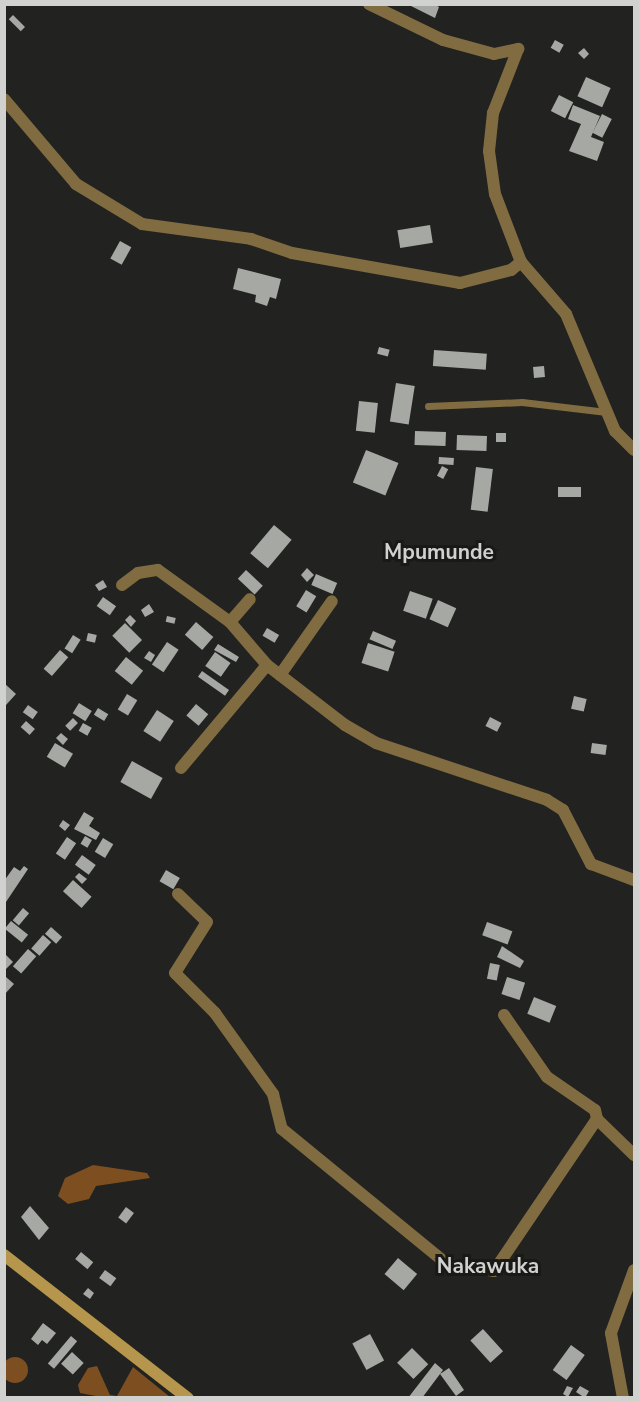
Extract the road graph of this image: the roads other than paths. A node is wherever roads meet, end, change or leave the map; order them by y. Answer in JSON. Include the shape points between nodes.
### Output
{"nodes":[{"id":1,"x":369,"y":4,"type":"edge"},
{"id":2,"x":4,"y":99,"type":"edge"},
{"id":3,"x":521,"y":262,"type":"junction"},
{"id":4,"x":428,"y":406,"type":"dead end"},
{"id":5,"x":606,"y":412,"type":"junction"},
{"id":6,"x":634,"y":450,"type":"edge"},
{"id":7,"x":122,"y":585,"type":"dead end"},
{"id":8,"x":250,"y":599,"type":"dead end"},
{"id":9,"x":332,"y":601,"type":"dead end"},
{"id":10,"x":230,"y":622,"type":"junction"},
{"id":11,"x":267,"y":665,"type":"junction"},
{"id":12,"x":280,"y":675,"type":"junction"},
{"id":13,"x":181,"y":768,"type":"dead end"},
{"id":14,"x":634,"y":879,"type":"edge"},
{"id":15,"x":178,"y":894,"type":"dead end"},
{"id":16,"x":504,"y":1016,"type":"dead end"},
{"id":17,"x":597,"y":1119,"type":"junction"},
{"id":18,"x":634,"y":1155,"type":"edge"},
{"id":19,"x":4,"y":1255,"type":"edge"},
{"id":20,"x":634,"y":1270,"type":"edge"},
{"id":21,"x":188,"y":1398,"type":"edge"},
{"id":22,"x":623,"y":1398,"type":"edge"}],
"edges":[{"from":1,"to":3,"type":"street","via":[[443,40],[494,54],[518,50],[493,113],[489,151],[495,194]]},
{"from":2,"to":3,"type":"street","via":[[76,184],[142,224],[251,239],[292,253],[460,283],[511,270]]},
{"from":3,"to":5,"type":"street","via":[[566,314]]},
{"from":4,"to":5,"type":"lane","via":[[522,402]]},
{"from":5,"to":6,"type":"street"},
{"from":7,"to":10,"type":"street","via":[[153,568]]},
{"from":8,"to":10,"type":"street"},
{"from":9,"to":12,"type":"street"},
{"from":10,"to":11,"type":"street"},
{"from":11,"to":12,"type":"street"},
{"from":11,"to":13,"type":"street"},
{"from":12,"to":14,"type":"street","via":[[376,743],[547,800],[563,810],[591,864]]},
{"from":15,"to":17,"type":"street","via":[[207,922],[175,973],[215,1013],[273,1094],[282,1128],[448,1265],[494,1271]]},
{"from":16,"to":17,"type":"street","via":[[525,1053],[547,1077],[595,1110]]},
{"from":17,"to":18,"type":"street"},
{"from":19,"to":21,"type":"street"},
{"from":20,"to":22,"type":"street","via":[[611,1334]]}]}
